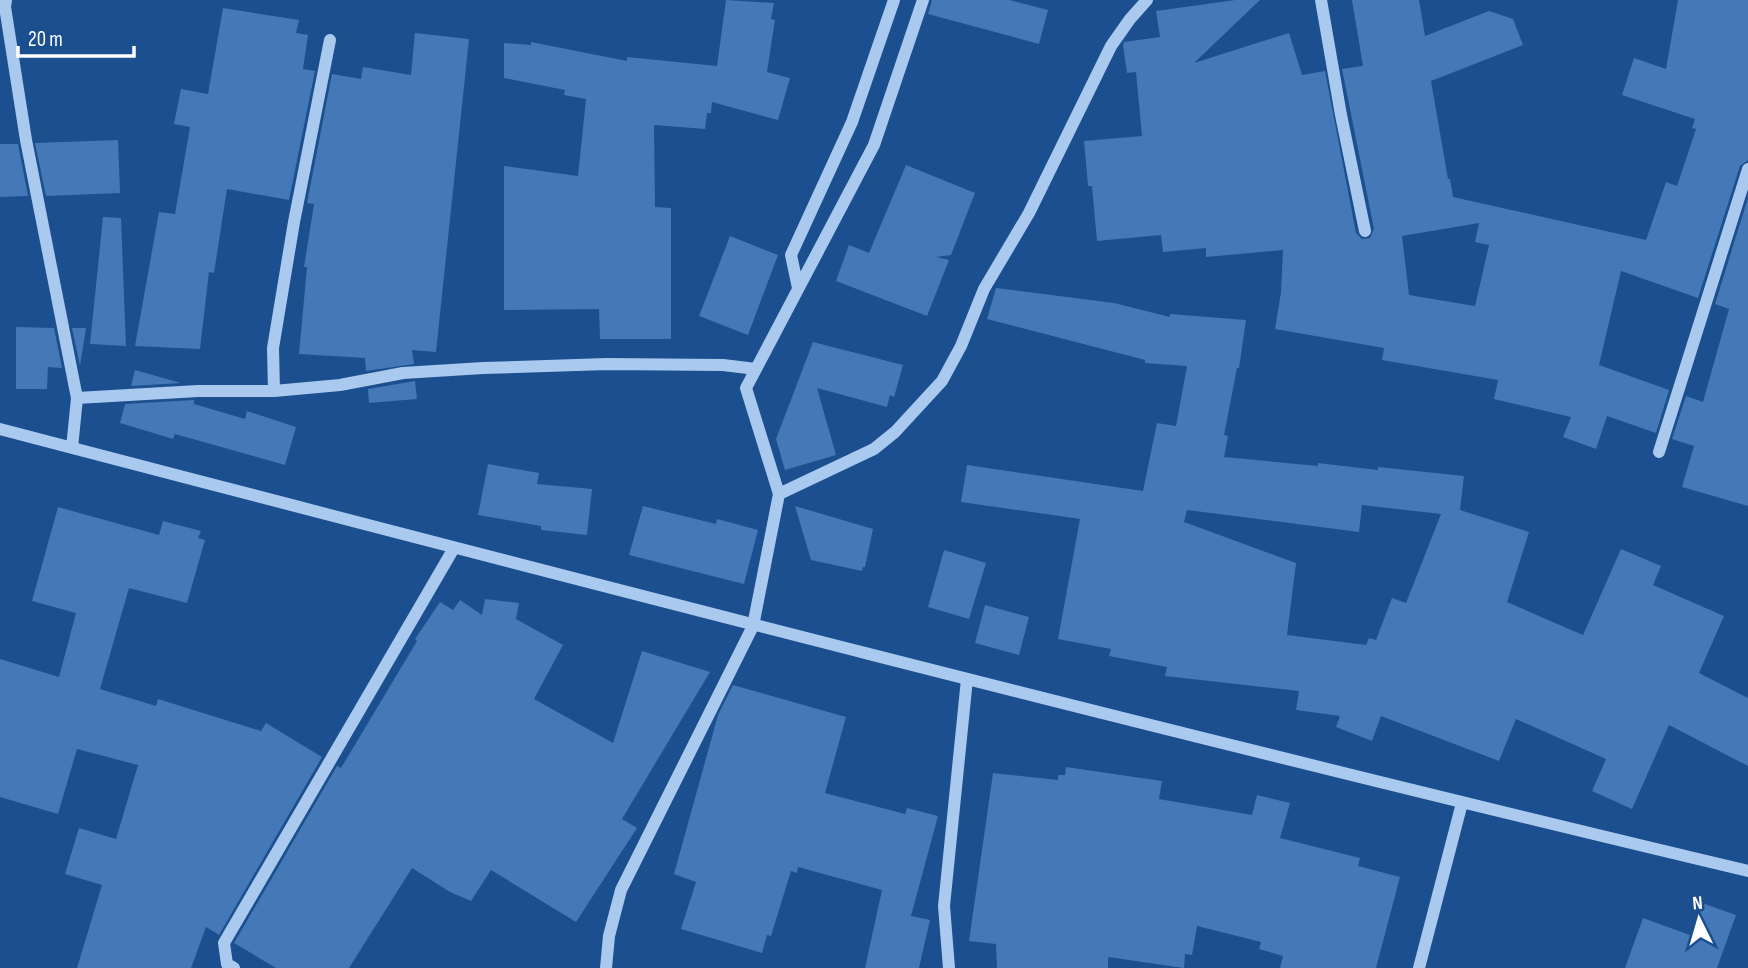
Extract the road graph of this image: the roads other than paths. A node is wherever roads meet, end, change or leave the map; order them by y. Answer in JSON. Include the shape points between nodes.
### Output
{"nodes":[{"id":1,"x":6,"y":0,"type":"edge"},
{"id":2,"x":894,"y":0,"type":"edge"},
{"id":3,"x":923,"y":0,"type":"edge"},
{"id":4,"x":1147,"y":0,"type":"edge"},
{"id":5,"x":1321,"y":0,"type":"edge"},
{"id":6,"x":330,"y":40,"type":"dead end"},
{"id":7,"x":1748,"y":169,"type":"edge"},
{"id":8,"x":1365,"y":231,"type":"dead end"},
{"id":9,"x":797,"y":288,"type":"junction"},
{"id":10,"x":756,"y":369,"type":"junction"},
{"id":11,"x":274,"y":391,"type":"junction"},
{"id":12,"x":77,"y":398,"type":"junction"},
{"id":13,"x":0,"y":429,"type":"edge"},
{"id":14,"x":72,"y":448,"type":"junction"},
{"id":15,"x":1659,"y":452,"type":"dead end"},
{"id":16,"x":779,"y":494,"type":"junction"},
{"id":17,"x":454,"y":548,"type":"junction"},
{"id":18,"x":752,"y":626,"type":"junction"},
{"id":19,"x":967,"y":679,"type":"junction"},
{"id":20,"x":1462,"y":803,"type":"junction"},
{"id":21,"x":1748,"y":871,"type":"edge"},
{"id":22,"x":234,"y":968,"type":"edge"},
{"id":23,"x":606,"y":968,"type":"edge"},
{"id":24,"x":949,"y":968,"type":"edge"},
{"id":25,"x":1419,"y":968,"type":"edge"}],
"edges":[{"from":1,"to":12,"type":"street","via":[[26,140]]},
{"from":2,"to":9,"type":"street","via":[[852,122],[791,255]]},
{"from":3,"to":9,"type":"street","via":[[874,145]]},
{"from":4,"to":16,"type":"street","via":[[1111,46],[1029,214],[984,289],[943,380],[874,449]]},
{"from":5,"to":8,"type":"street"},
{"from":6,"to":11,"type":"street","via":[[275,336]]},
{"from":7,"to":15,"type":"street"},
{"from":9,"to":10,"type":"street"},
{"from":10,"to":11,"type":"street","via":[[607,364],[483,368],[403,373]]},
{"from":10,"to":16,"type":"street","via":[[746,388]]},
{"from":11,"to":12,"type":"street"},
{"from":12,"to":14,"type":"street"},
{"from":13,"to":14,"type":"street"},
{"from":14,"to":17,"type":"street"},
{"from":16,"to":18,"type":"street"},
{"from":17,"to":18,"type":"street"},
{"from":17,"to":22,"type":"street","via":[[229,933],[224,943],[227,964]]},
{"from":18,"to":19,"type":"street"},
{"from":18,"to":23,"type":"street","via":[[621,890]]},
{"from":19,"to":20,"type":"street"},
{"from":19,"to":24,"type":"street","via":[[944,906]]},
{"from":20,"to":21,"type":"street"},
{"from":20,"to":25,"type":"street"}]}
